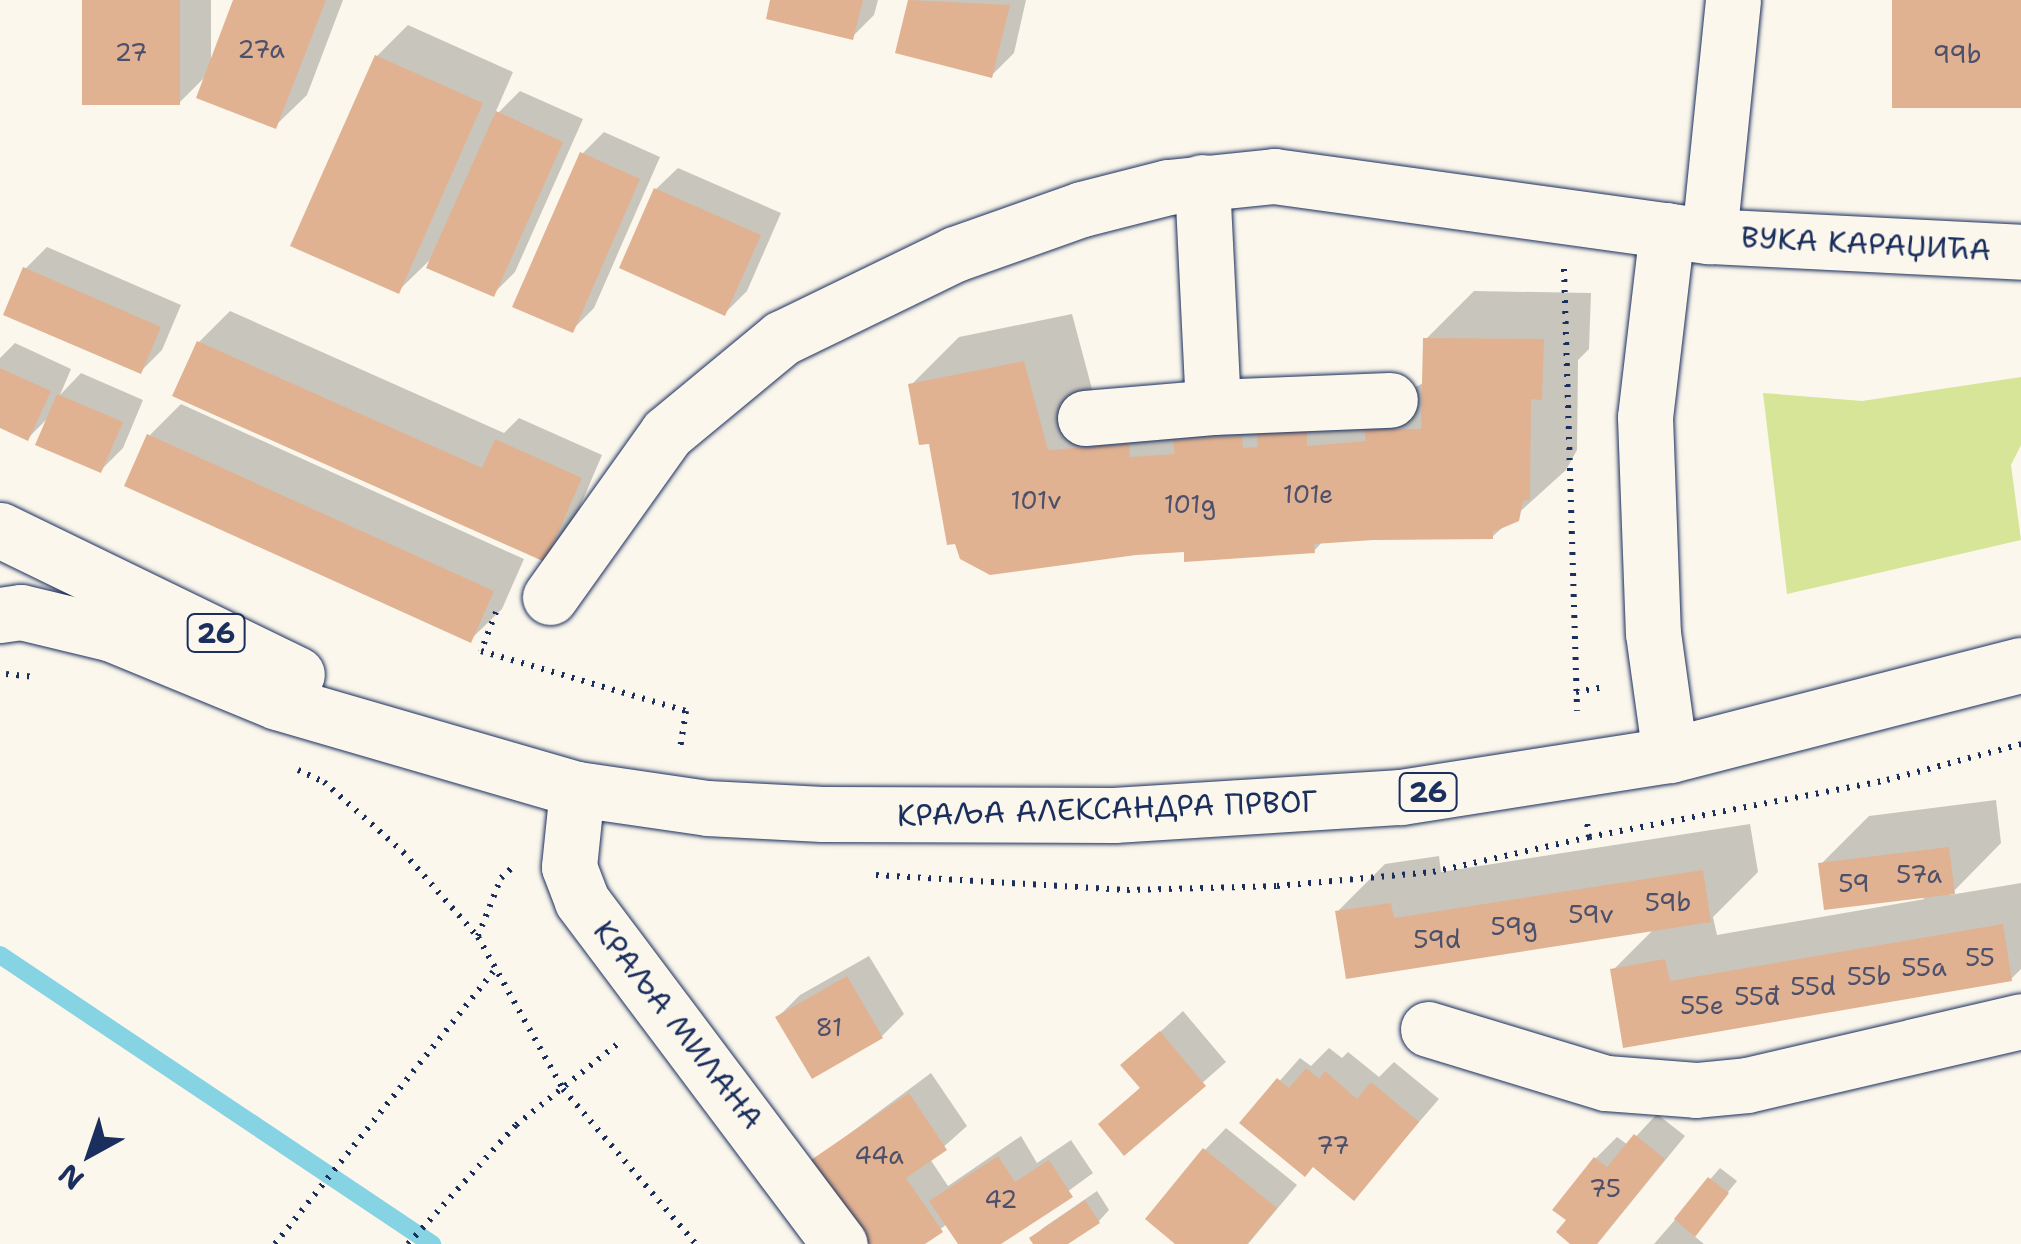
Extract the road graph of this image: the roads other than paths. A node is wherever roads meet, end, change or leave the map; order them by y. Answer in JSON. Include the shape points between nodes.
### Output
{"nodes":[{"id":1,"x":1733,"y":0,"type":"edge"},
{"id":2,"x":1202,"y":182,"type":"junction"},
{"id":3,"x":1688,"y":233,"type":"junction"},
{"id":4,"x":2021,"y":252,"type":"edge"},
{"id":5,"x":1390,"y":400,"type":"dead end"},
{"id":6,"x":1213,"y":406,"type":"junction"},
{"id":7,"x":1084,"y":418,"type":"dead end"},
{"id":8,"x":0,"y":530,"type":"edge"},
{"id":9,"x":550,"y":597,"type":"road end"},
{"id":10,"x":0,"y":615,"type":"edge"},
{"id":11,"x":2021,"y":665,"type":"edge"},
{"id":12,"x":425,"y":748,"type":"junction"},
{"id":13,"x":1670,"y":755,"type":"junction"},
{"id":14,"x":577,"y":789,"type":"junction"},
{"id":15,"x":2021,"y":1021,"type":"edge"},
{"id":16,"x":1428,"y":1028,"type":"dead end"},
{"id":17,"x":840,"y":1244,"type":"edge"}],
"edges":[{"from":1,"to":3,"type":"street","name":"ВУКА КАРАЏИЋА"},
{"from":2,"to":3,"type":"street","via":[[1309,179]]},
{"from":2,"to":6,"type":"street"},
{"from":2,"to":9,"type":"street","via":[[1082,209],[955,254],[782,338],[667,433]]},
{"from":3,"to":4,"type":"street","name":"ВУКА КАРАЏИЋА"},
{"from":3,"to":13,"type":"street","name":"ВУКА КАРАЏИЋА","via":[[1645,417],[1653,633]]},
{"from":5,"to":6,"type":"street"},
{"from":6,"to":7,"type":"street"},
{"from":8,"to":12,"type":"street","name":"КРАЉА АЛЕКСАНДРА ПРВОГ","number":"26","via":[[281,664]]},
{"from":10,"to":12,"type":"street","name":"КРАЉА АЛЕКСАНДРА ПРВОГ","number":"26","via":[[21,612],[112,634],[277,702]]},
{"from":11,"to":13,"type":"street","name":"КРАЉА АЛЕКСАНДРА ПРВОГ","number":"26"},
{"from":12,"to":14,"type":"street","name":"КРАЉА АЛЕКСАНДРА ПРВОГ","number":"26"},
{"from":13,"to":14,"type":"street","name":"КРАЉА АЛЕКСАНДРА ПРВОГ","number":"26","via":[[1401,796],[1233,812],[822,814],[671,804]]},
{"from":14,"to":17,"type":"street","name":"КРАЉА МИЛАНА","via":[[569,851],[573,882]]},
{"from":15,"to":16,"type":"street","via":[[1696,1090],[1606,1083]]}]}
